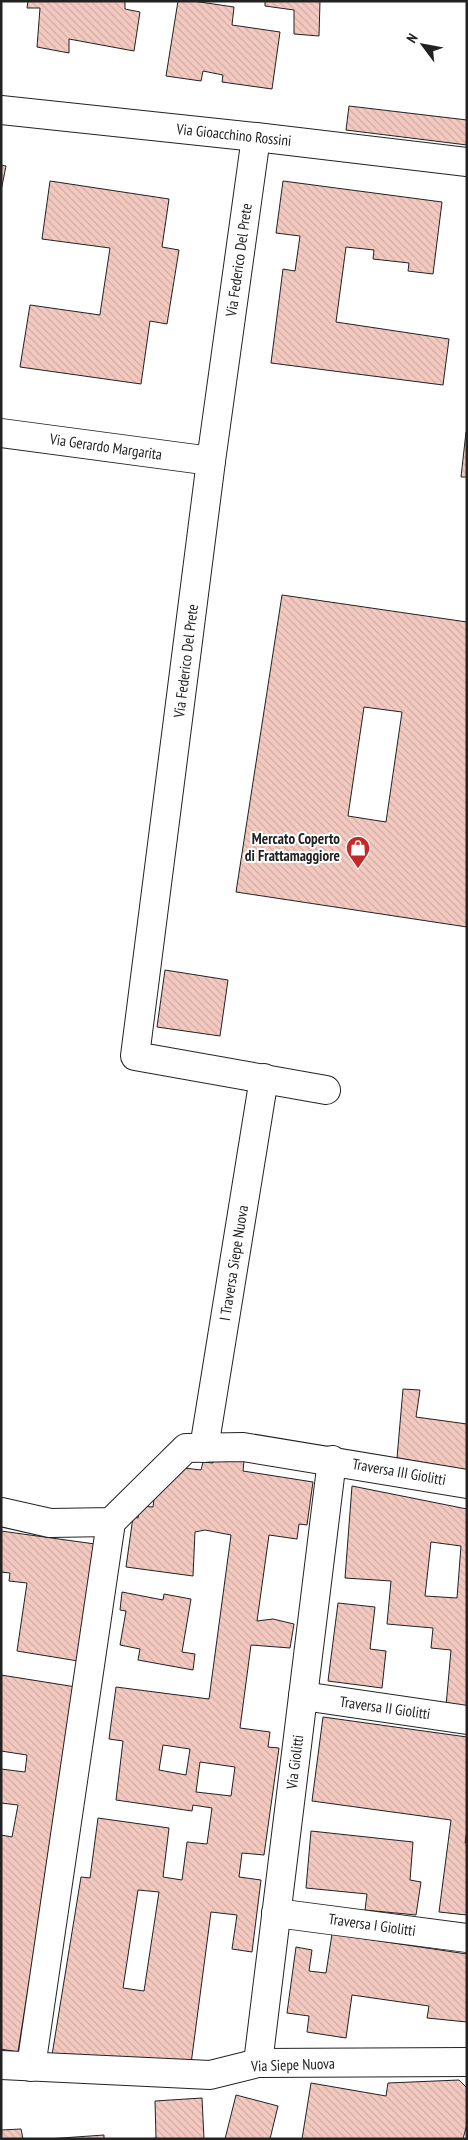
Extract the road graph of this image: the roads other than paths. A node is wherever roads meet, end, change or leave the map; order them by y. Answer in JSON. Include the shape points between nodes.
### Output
{"nodes":[{"id":1,"x":1,"y":110,"type":"edge"},
{"id":2,"x":256,"y":137,"type":"junction"},
{"id":3,"x":467,"y":162,"type":"edge"},
{"id":4,"x":1,"y":433,"type":"edge"},
{"id":5,"x":211,"y":461,"type":"junction"},
{"id":6,"x":264,"y":1078,"type":"junction"},
{"id":7,"x":326,"y":1090,"type":"dead end"},
{"id":8,"x":204,"y":1448,"type":"junction"},
{"id":9,"x":332,"y":1460,"type":"junction"},
{"id":10,"x":467,"y":1484,"type":"edge"},
{"id":11,"x":1,"y":1512,"type":"edge"},
{"id":12,"x":111,"y":1522,"type":"junction"},
{"id":13,"x":303,"y":1696,"type":"junction"},
{"id":14,"x":467,"y":1720,"type":"edge"},
{"id":15,"x":276,"y":1913,"type":"junction"},
{"id":16,"x":467,"y":1938,"type":"edge"},
{"id":17,"x":467,"y":2062,"type":"edge"},
{"id":18,"x":258,"y":2063,"type":"junction"},
{"id":19,"x":1,"y":2065,"type":"edge"},
{"id":20,"x":31,"y":2067,"type":"junction"}],
"edges":[{"from":1,"to":2,"type":"street","name":"Via Gioacchino Rossini"},
{"from":2,"to":3,"type":"street","name":"Via Gioacchino Rossini"},
{"from":2,"to":5,"type":"street","name":"Via Federico Del Prete"},
{"from":4,"to":5,"type":"street","name":"Via Gerardo Margarita"},
{"from":5,"to":6,"type":"street","name":"Via Federico Del Prete","via":[[135,1056]]},
{"from":6,"to":7,"type":"street"},
{"from":6,"to":8,"type":"street","name":"I Traversa Siepe Nuova"},
{"from":8,"to":9,"type":"street","via":[[243,1447]]},
{"from":8,"to":12,"type":"street","via":[[186,1448]]},
{"from":9,"to":10,"type":"street","name":"Traversa III Giolitti"},
{"from":9,"to":13,"type":"street","name":"Via Giolitti"},
{"from":11,"to":12,"type":"street","via":[[50,1523]]},
{"from":12,"to":20,"type":"street"},
{"from":13,"to":14,"type":"street","name":"Traversa II Giolitti"},
{"from":13,"to":15,"type":"street","name":"Via Giolitti"},
{"from":15,"to":16,"type":"street","name":"Traversa I Giolitti"},
{"from":15,"to":18,"type":"street","name":"Via Giolitti"},
{"from":17,"to":18,"type":"street","name":"Via Siepe Nuova"},
{"from":18,"to":20,"type":"street","name":"Via Siepe Nuova","via":[[210,2075]]},
{"from":19,"to":20,"type":"street","name":"Via Siepe Nuova"}]}
